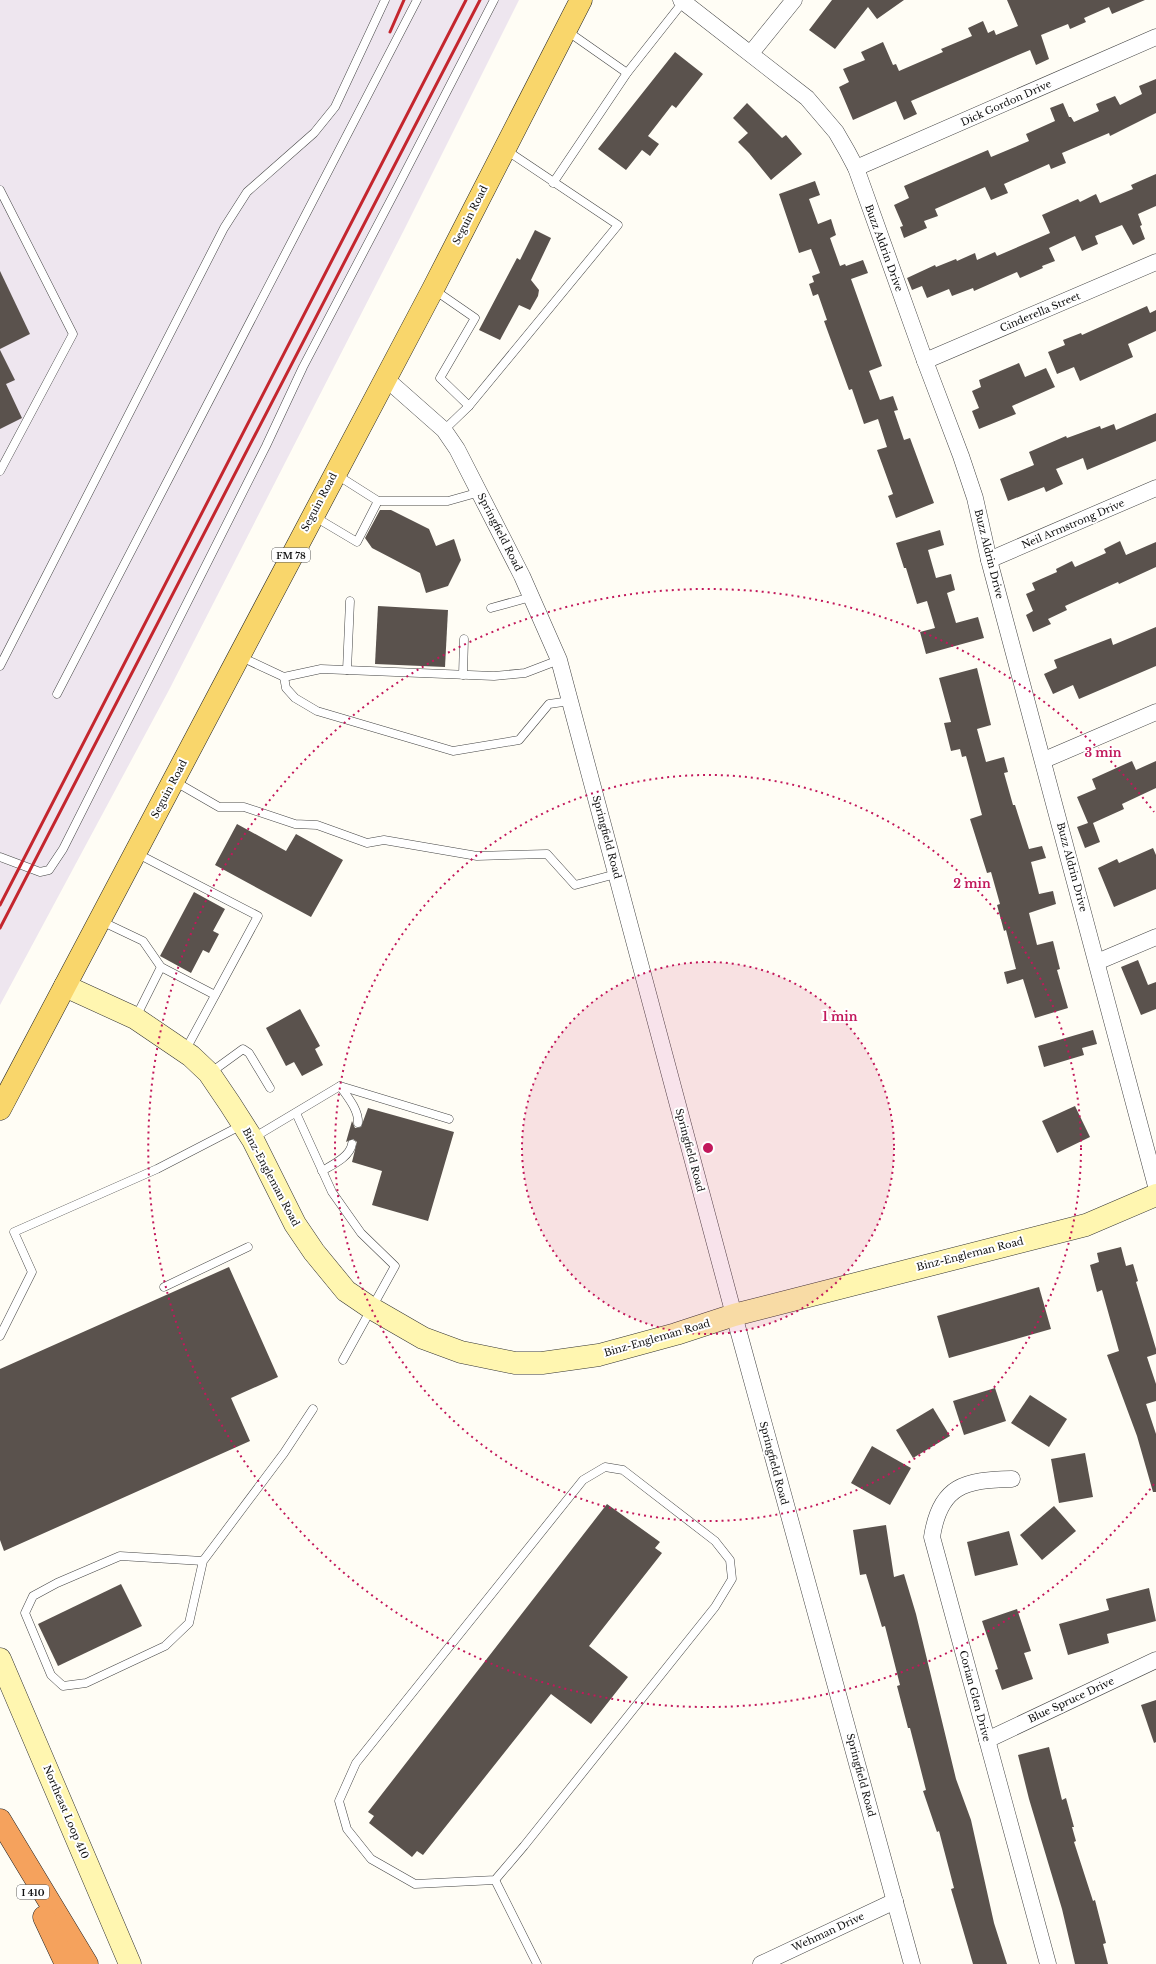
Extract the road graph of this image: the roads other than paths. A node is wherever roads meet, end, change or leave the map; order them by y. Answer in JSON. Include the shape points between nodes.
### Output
{"nodes":[{"id":1,"x":385,"y":0,"type":"edge"},
{"id":2,"x":417,"y":0,"type":"edge"},
{"id":3,"x":494,"y":0,"type":"edge"},
{"id":4,"x":581,"y":0,"type":"edge"},
{"id":5,"x":794,"y":0,"type":"edge"},
{"id":6,"x":682,"y":1,"type":"edge"},
{"id":7,"x":566,"y":30,"type":"junction"},
{"id":8,"x":1156,"y":37,"type":"edge"},
{"id":9,"x":752,"y":53,"type":"junction"},
{"id":10,"x":627,"y":73,"type":"junction"},
{"id":11,"x":504,"y":149,"type":"junction"},
{"id":12,"x":856,"y":168,"type":"junction"},
{"id":13,"x":553,"y":183,"type":"junction"},
{"id":14,"x":0,"y":190,"type":"edge"},
{"id":15,"x":1156,"y":262,"type":"edge"},
{"id":16,"x":432,"y":289,"type":"junction"},
{"id":17,"x":925,"y":361,"type":"junction"},
{"id":18,"x":384,"y":377,"type":"junction"},
{"id":19,"x":469,"y":406,"type":"junction"},
{"id":20,"x":444,"y":430,"type":"junction"},
{"id":21,"x":0,"y":472,"type":"edge"},
{"id":22,"x":334,"y":473,"type":"junction"},
{"id":23,"x":1156,"y":488,"type":"edge"},
{"id":24,"x":480,"y":492,"type":"junction"},
{"id":25,"x":378,"y":501,"type":"junction"},
{"id":26,"x":312,"y":515,"type":"junction"},
{"id":27,"x":989,"y":560,"type":"junction"},
{"id":28,"x":531,"y":596,"type":"junction"},
{"id":29,"x":350,"y":601,"type":"dead end"},
{"id":30,"x":491,"y":608,"type":"dead end"},
{"id":31,"x":464,"y":639,"type":"dead end"},
{"id":32,"x":239,"y":655,"type":"junction"},
{"id":33,"x":560,"y":660,"type":"junction"},
{"id":34,"x":0,"y":666,"type":"edge"},
{"id":35,"x":347,"y":670,"type":"junction"},
{"id":36,"x":463,"y":675,"type":"junction"},
{"id":37,"x":284,"y":677,"type":"junction"},
{"id":38,"x":57,"y":694,"type":"dead end"},
{"id":39,"x":570,"y":701,"type":"junction"},
{"id":40,"x":1156,"y":712,"type":"edge"},
{"id":41,"x":1044,"y":760,"type":"junction"},
{"id":42,"x":173,"y":780,"type":"junction"},
{"id":43,"x":135,"y":852,"type":"junction"},
{"id":44,"x":0,"y":857,"type":"edge"},
{"id":45,"x":616,"y":874,"type":"junction"},
{"id":46,"x":99,"y":921,"type":"junction"},
{"id":47,"x":1156,"y":937,"type":"edge"},
{"id":48,"x":1097,"y":962,"type":"junction"},
{"id":49,"x":161,"y":967,"type":"junction"},
{"id":50,"x":65,"y":986,"type":"junction"},
{"id":51,"x":215,"y":995,"type":"junction"},
{"id":52,"x":135,"y":1018,"type":"junction"},
{"id":53,"x":185,"y":1052,"type":"junction"},
{"id":54,"x":209,"y":1073,"type":"junction"},
{"id":55,"x":340,"y":1086,"type":"junction"},
{"id":56,"x":270,"y":1088,"type":"dead end"},
{"id":57,"x":0,"y":1109,"type":"edge"},
{"id":58,"x":296,"y":1113,"type":"junction"},
{"id":59,"x":449,"y":1119,"type":"dead end"},
{"id":60,"x":358,"y":1123,"type":"dead end"},
{"id":61,"x":248,"y":1132,"type":"junction"},
{"id":62,"x":352,"y":1144,"type":"dead end"},
{"id":63,"x":322,"y":1171,"type":"junction"},
{"id":64,"x":1156,"y":1186,"type":"edge"},
{"id":65,"x":1156,"y":1195,"type":"edge"},
{"id":66,"x":248,"y":1247,"type":"dead end"},
{"id":67,"x":164,"y":1287,"type":"dead end"},
{"id":68,"x":372,"y":1309,"type":"junction"},
{"id":69,"x":734,"y":1315,"type":"junction"},
{"id":70,"x":0,"y":1336,"type":"edge"},
{"id":71,"x":344,"y":1360,"type":"dead end"},
{"id":72,"x":314,"y":1409,"type":"dead end"},
{"id":73,"x":1012,"y":1479,"type":"dead end"},
{"id":74,"x":203,"y":1561,"type":"junction"},
{"id":75,"x":0,"y":1659,"type":"edge"},
{"id":76,"x":1156,"y":1660,"type":"edge"},
{"id":77,"x":987,"y":1740,"type":"junction"},
{"id":78,"x":0,"y":1820,"type":"edge"},
{"id":79,"x":495,"y":1880,"type":"junction"},
{"id":80,"x":895,"y":1901,"type":"junction"},
{"id":81,"x":66,"y":1964,"type":"edge"},
{"id":82,"x":87,"y":1964,"type":"edge"},
{"id":83,"x":130,"y":1964,"type":"edge"},
{"id":84,"x":537,"y":1964,"type":"edge"},
{"id":85,"x":760,"y":1964,"type":"edge"},
{"id":86,"x":912,"y":1964,"type":"edge"},
{"id":87,"x":1048,"y":1964,"type":"edge"}],
"edges":[{"from":1,"to":34,"type":"lane","via":[[335,107],[314,133],[247,192],[224,228]]},
{"from":2,"to":38,"type":"lane"},
{"from":3,"to":44,"type":"lane","via":[[303,367],[266,446],[63,849],[49,870],[40,872]]},
{"from":4,"to":7,"type":"main road","name":"Seguin Road","number":"FM 78"},
{"from":5,"to":9,"type":"street"},
{"from":6,"to":9,"type":"street","name":"Buzz Aldrin Drive"},
{"from":6,"to":10,"type":"lane"},
{"from":7,"to":10,"type":"lane"},
{"from":7,"to":11,"type":"main road","name":"Seguin Road","number":"FM 78"},
{"from":8,"to":12,"type":"street","name":"Dick Gordon Drive"},
{"from":9,"to":12,"type":"street","name":"Buzz Aldrin Drive","via":[[796,88],[822,114],[836,132]]},
{"from":10,"to":13,"type":"lane"},
{"from":11,"to":13,"type":"lane"},
{"from":11,"to":16,"type":"main road","name":"Seguin Road","number":"FM 78"},
{"from":12,"to":17,"type":"street","name":"Buzz Aldrin Drive"},
{"from":13,"to":19,"type":"lane","via":[[618,225]]},
{"from":14,"to":21,"type":"lane","via":[[73,334]]},
{"from":15,"to":17,"type":"street","name":"Cinderella Street"},
{"from":16,"to":18,"type":"main road","name":"Seguin Road","number":"FM 78"},
{"from":16,"to":19,"type":"lane","via":[[475,318],[440,378]]},
{"from":17,"to":27,"type":"street","name":"Buzz Aldrin Drive","via":[[975,498]]},
{"from":18,"to":20,"type":"street","name":"Springfield Road"},
{"from":18,"to":22,"type":"main road","name":"Seguin Road","number":"FM 78"},
{"from":19,"to":20,"type":"lane"},
{"from":20,"to":24,"type":"street","name":"Springfield Road"},
{"from":22,"to":25,"type":"lane"},
{"from":22,"to":26,"type":"main road","name":"Seguin Road","number":"FM 78"},
{"from":23,"to":27,"type":"street","name":"Neil Armstrong Drive"},
{"from":24,"to":25,"type":"lane","via":[[448,501]]},
{"from":24,"to":28,"type":"street","name":"Springfield Road"},
{"from":25,"to":26,"type":"lane","via":[[357,542]]},
{"from":26,"to":32,"type":"main road","name":"Seguin Road","number":"FM 78"},
{"from":27,"to":41,"type":"street","name":"Buzz Aldrin Drive"},
{"from":28,"to":30,"type":"lane"},
{"from":28,"to":33,"type":"street","name":"Springfield Road"},
{"from":29,"to":35,"type":"lane"},
{"from":31,"to":36,"type":"lane"},
{"from":32,"to":37,"type":"lane"},
{"from":32,"to":42,"type":"main road","name":"Seguin Road","number":"FM 78"},
{"from":33,"to":36,"type":"lane","via":[[525,673]]},
{"from":33,"to":39,"type":"street","name":"Springfield Road"},
{"from":35,"to":36,"type":"lane"},
{"from":35,"to":37,"type":"lane","via":[[321,669]]},
{"from":37,"to":39,"type":"lane","via":[[286,688],[295,698],[317,711],[453,750],[519,740],[549,704]]},
{"from":39,"to":45,"type":"street","name":"Springfield Road"},
{"from":40,"to":41,"type":"street"},
{"from":41,"to":48,"type":"street","name":"Buzz Aldrin Drive"},
{"from":42,"to":43,"type":"main road","name":"Seguin Road","number":"FM 78"},
{"from":42,"to":45,"type":"lane","via":[[219,807],[244,807],[295,824],[317,825],[367,843],[384,840],[477,856],[547,854],[575,885]]},
{"from":43,"to":46,"type":"main road","name":"Seguin Road","number":"FM 78"},
{"from":43,"to":51,"type":"lane","via":[[258,916]]},
{"from":45,"to":69,"type":"street","name":"Springfield Road"},
{"from":46,"to":49,"type":"lane","via":[[143,941]]},
{"from":46,"to":50,"type":"main road","name":"Seguin Road","number":"FM 78"},
{"from":47,"to":48,"type":"street"},
{"from":48,"to":64,"type":"street","name":"Buzz Aldrin Drive"},
{"from":49,"to":51,"type":"lane"},
{"from":49,"to":52,"type":"lane"},
{"from":50,"to":52,"type":"street","name":"Binz-Engleman Road"},
{"from":50,"to":57,"type":"main road","name":"Seguin Road","number":"FM 78"},
{"from":51,"to":53,"type":"lane"},
{"from":52,"to":53,"type":"street","name":"Binz-Engleman Road"},
{"from":53,"to":54,"type":"street","name":"Binz-Engleman Road"},
{"from":54,"to":56,"type":"lane","via":[[243,1050],[249,1053]]},
{"from":54,"to":61,"type":"street","name":"Binz-Engleman Road"},
{"from":55,"to":58,"type":"lane"},
{"from":55,"to":59,"type":"lane"},
{"from":55,"to":60,"type":"lane","via":[[352,1104]]},
{"from":58,"to":61,"type":"lane"},
{"from":58,"to":63,"type":"lane"},
{"from":61,"to":68,"type":"street","name":"Binz-Engleman Road","via":[[294,1224],[346,1291]]},
{"from":61,"to":70,"type":"lane","via":[[14,1232],[32,1272]]},
{"from":62,"to":63,"type":"lane","via":[[352,1148],[341,1159]]},
{"from":63,"to":68,"type":"lane","via":[[332,1192],[361,1233],[395,1266]]},
{"from":65,"to":69,"type":"street","name":"Binz-Engleman Road","via":[[1086,1225]]},
{"from":66,"to":67,"type":"lane"},
{"from":68,"to":69,"type":"street","name":"Binz-Engleman Road","via":[[435,1344],[461,1352],[515,1362],[542,1362],[599,1355]]},
{"from":68,"to":71,"type":"lane"},
{"from":69,"to":80,"type":"street","name":"Springfield Road"},
{"from":72,"to":74,"type":"lane"},
{"from":73,"to":77,"type":"street","name":"Corian Glen Drive","via":[[974,1482],[948,1495],[935,1520],[932,1536]]},
{"from":74,"to":74,"type":"lane","via":[[190,1623],[164,1646],[86,1683],[64,1686],[51,1675],[26,1613],[33,1596],[56,1583],[120,1556]]},
{"from":75,"to":83,"type":"street","name":"Northeast Loop 410"},
{"from":76,"to":77,"type":"street","name":"Blue Spruce Drive"},
{"from":77,"to":87,"type":"street","name":"Corian Glen Drive"},
{"from":78,"to":81,"type":"highway","number":"I 410"},
{"from":78,"to":82,"type":"highway"},
{"from":79,"to":79,"type":"lane","via":[[715,1607],[732,1579],[730,1560],[715,1540],[623,1470],[605,1467],[583,1480],[356,1763],[339,1801],[347,1829],[371,1859],[415,1884]]},
{"from":79,"to":84,"type":"lane"},
{"from":80,"to":85,"type":"street","name":"Wehman Drive"},
{"from":80,"to":86,"type":"street","name":"Springfield Road"}]}
